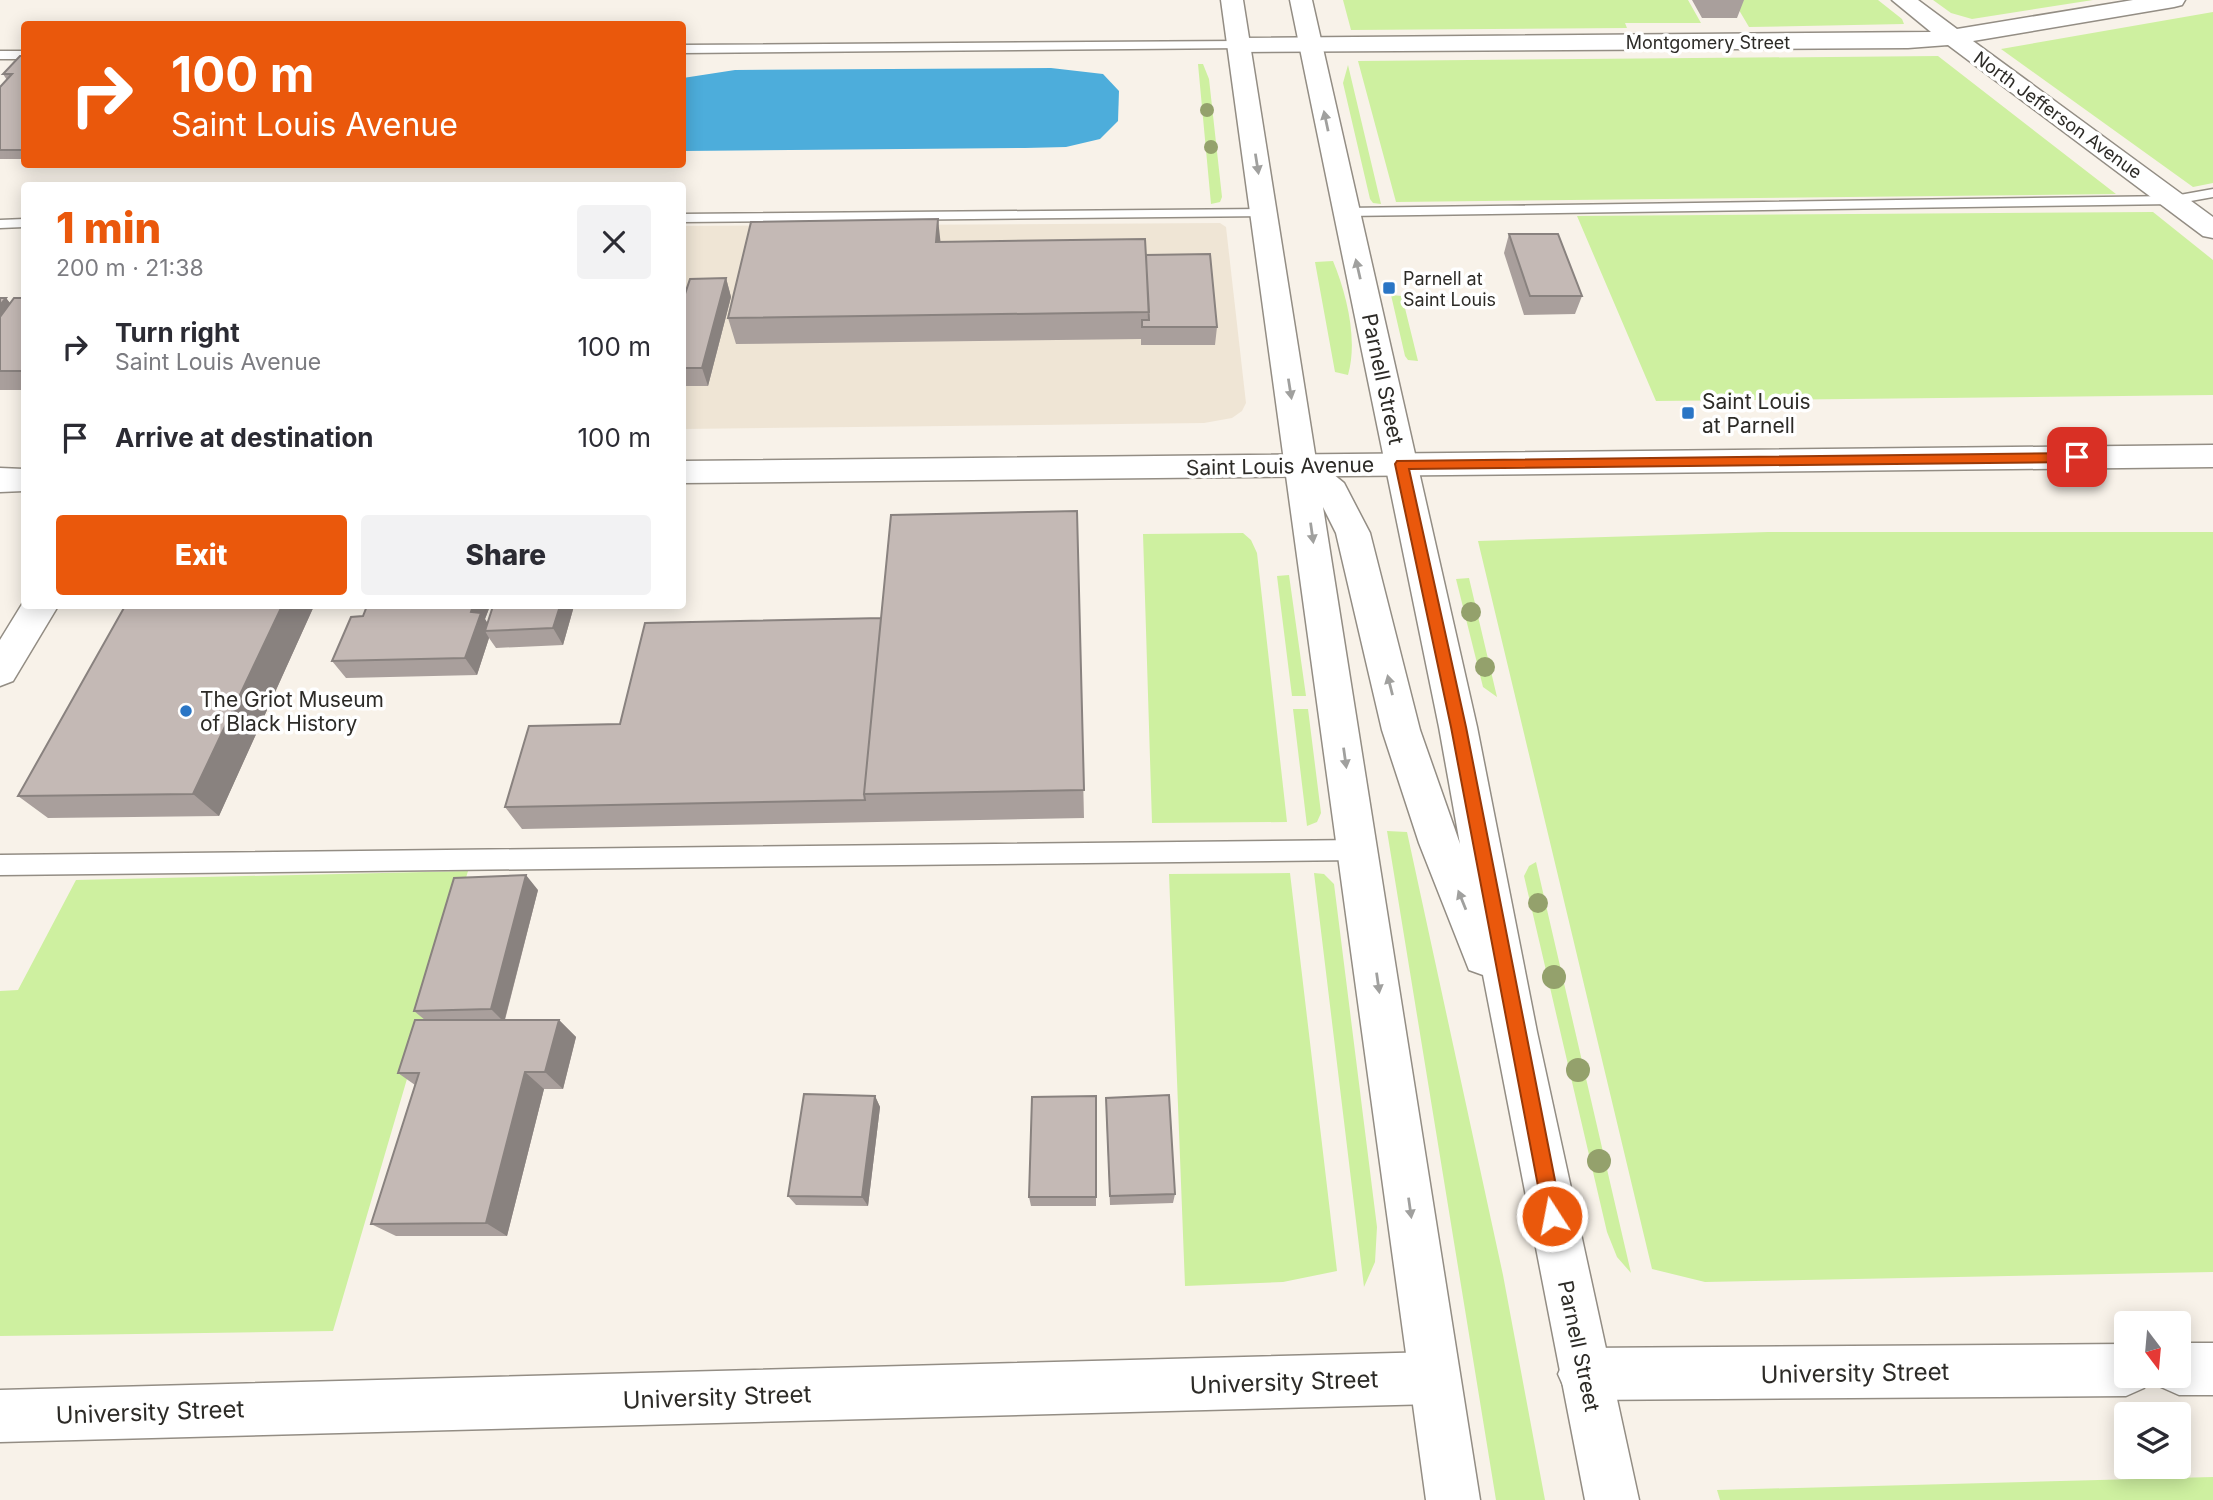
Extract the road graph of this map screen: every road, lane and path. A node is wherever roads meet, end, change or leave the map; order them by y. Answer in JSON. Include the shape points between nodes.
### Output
{"nodes":[{"id":1,"x":1233,"y":0,"type":"edge"},
{"id":2,"x":1301,"y":0,"type":"edge"},
{"id":3,"x":1903,"y":0,"type":"edge"},
{"id":4,"x":2174,"y":0,"type":"edge"},
{"id":5,"x":1953,"y":37,"type":"junction"},
{"id":6,"x":1310,"y":44,"type":"junction"},
{"id":7,"x":1239,"y":45,"type":"junction"},
{"id":8,"x":686,"y":49,"type":"edge"},
{"id":9,"x":0,"y":55,"type":"edge"},
{"id":10,"x":21,"y":55,"type":"edge"},
{"id":11,"x":2213,"y":193,"type":"edge"},
{"id":12,"x":2174,"y":200,"type":"junction"},
{"id":13,"x":1346,"y":212,"type":"junction"},
{"id":14,"x":1264,"y":214,"type":"junction"},
{"id":15,"x":686,"y":218,"type":"edge"},
{"id":16,"x":0,"y":223,"type":"edge"},
{"id":17,"x":21,"y":223,"type":"edge"},
{"id":18,"x":2213,"y":230,"type":"edge"},
{"id":19,"x":2213,"y":456,"type":"edge"},
{"id":20,"x":1402,"y":464,"type":"junction"},
{"id":21,"x":1302,"y":466,"type":"junction"},
{"id":22,"x":686,"y":472,"type":"edge"},
{"id":23,"x":0,"y":480,"type":"edge"},
{"id":24,"x":21,"y":480,"type":"edge"},
{"id":25,"x":38,"y":609,"type":"edge"},
{"id":26,"x":0,"y":671,"type":"edge"},
{"id":27,"x":1359,"y":850,"type":"junction"},
{"id":28,"x":0,"y":865,"type":"edge"},
{"id":29,"x":1515,"y":1032,"type":"junction"},
{"id":30,"x":2213,"y":1368,"type":"edge"},
{"id":31,"x":2191,"y":1369,"type":"edge"},
{"id":32,"x":2114,"y":1370,"type":"edge"},
{"id":33,"x":1584,"y":1374,"type":"junction"},
{"id":34,"x":1434,"y":1378,"type":"junction"},
{"id":35,"x":0,"y":1416,"type":"edge"},
{"id":36,"x":1452,"y":1500,"type":"edge"},
{"id":37,"x":1612,"y":1500,"type":"edge"}],
"edges":[{"from":1,"to":7,"type":"street"},
{"from":2,"to":6,"type":"street","name":"Parnell Street"},
{"from":3,"to":5,"type":"street","name":"North Jefferson Avenue"},
{"from":4,"to":5,"type":"street","name":"Montgomery Street"},
{"from":5,"to":6,"type":"street","name":"Montgomery Street","via":[[1908,41]]},
{"from":5,"to":12,"type":"street","name":"North Jefferson Avenue"},
{"from":6,"to":7,"type":"street","name":"Montgomery Street"},
{"from":13,"to":6,"type":"street","name":"Parnell Street","one_way":true},
{"from":7,"to":8,"type":"lane"},
{"from":7,"to":14,"type":"street","one_way":true},
{"from":9,"to":10,"type":"lane"},
{"from":11,"to":12,"type":"lane"},
{"from":12,"to":13,"type":"lane"},
{"from":12,"to":18,"type":"street","name":"North Jefferson Avenue"},
{"from":20,"to":13,"type":"street","name":"Parnell Street","one_way":true},
{"from":14,"to":15,"type":"lane"},
{"from":14,"to":21,"type":"street","one_way":true},
{"from":16,"to":17,"type":"lane"},
{"from":19,"to":20,"type":"street","name":"Saint Louis Avenue"},
{"from":20,"to":21,"type":"street","name":"Saint Louis Avenue"},
{"from":20,"to":29,"type":"street","name":"Parnell Street","via":[[1458,727]]},
{"from":21,"to":22,"type":"street","name":"Saint Louis Avenue"},
{"from":21,"to":27,"type":"street","one_way":true},
{"from":29,"to":21,"type":"street","one_way":true,"via":[[1438,843],[1401,730],[1353,533],[1332,491]]},
{"from":23,"to":24,"type":"street"},
{"from":25,"to":26,"type":"street"},
{"from":27,"to":28,"type":"lane"},
{"from":27,"to":34,"type":"street","one_way":true},
{"from":29,"to":33,"type":"street","name":"Parnell Street"},
{"from":30,"to":31,"type":"street"},
{"from":32,"to":33,"type":"street","name":"University Street"},
{"from":33,"to":37,"type":"street","name":"Parnell Street"},
{"from":34,"to":35,"type":"street","name":"University Street"},
{"from":34,"to":36,"type":"street"}]}
